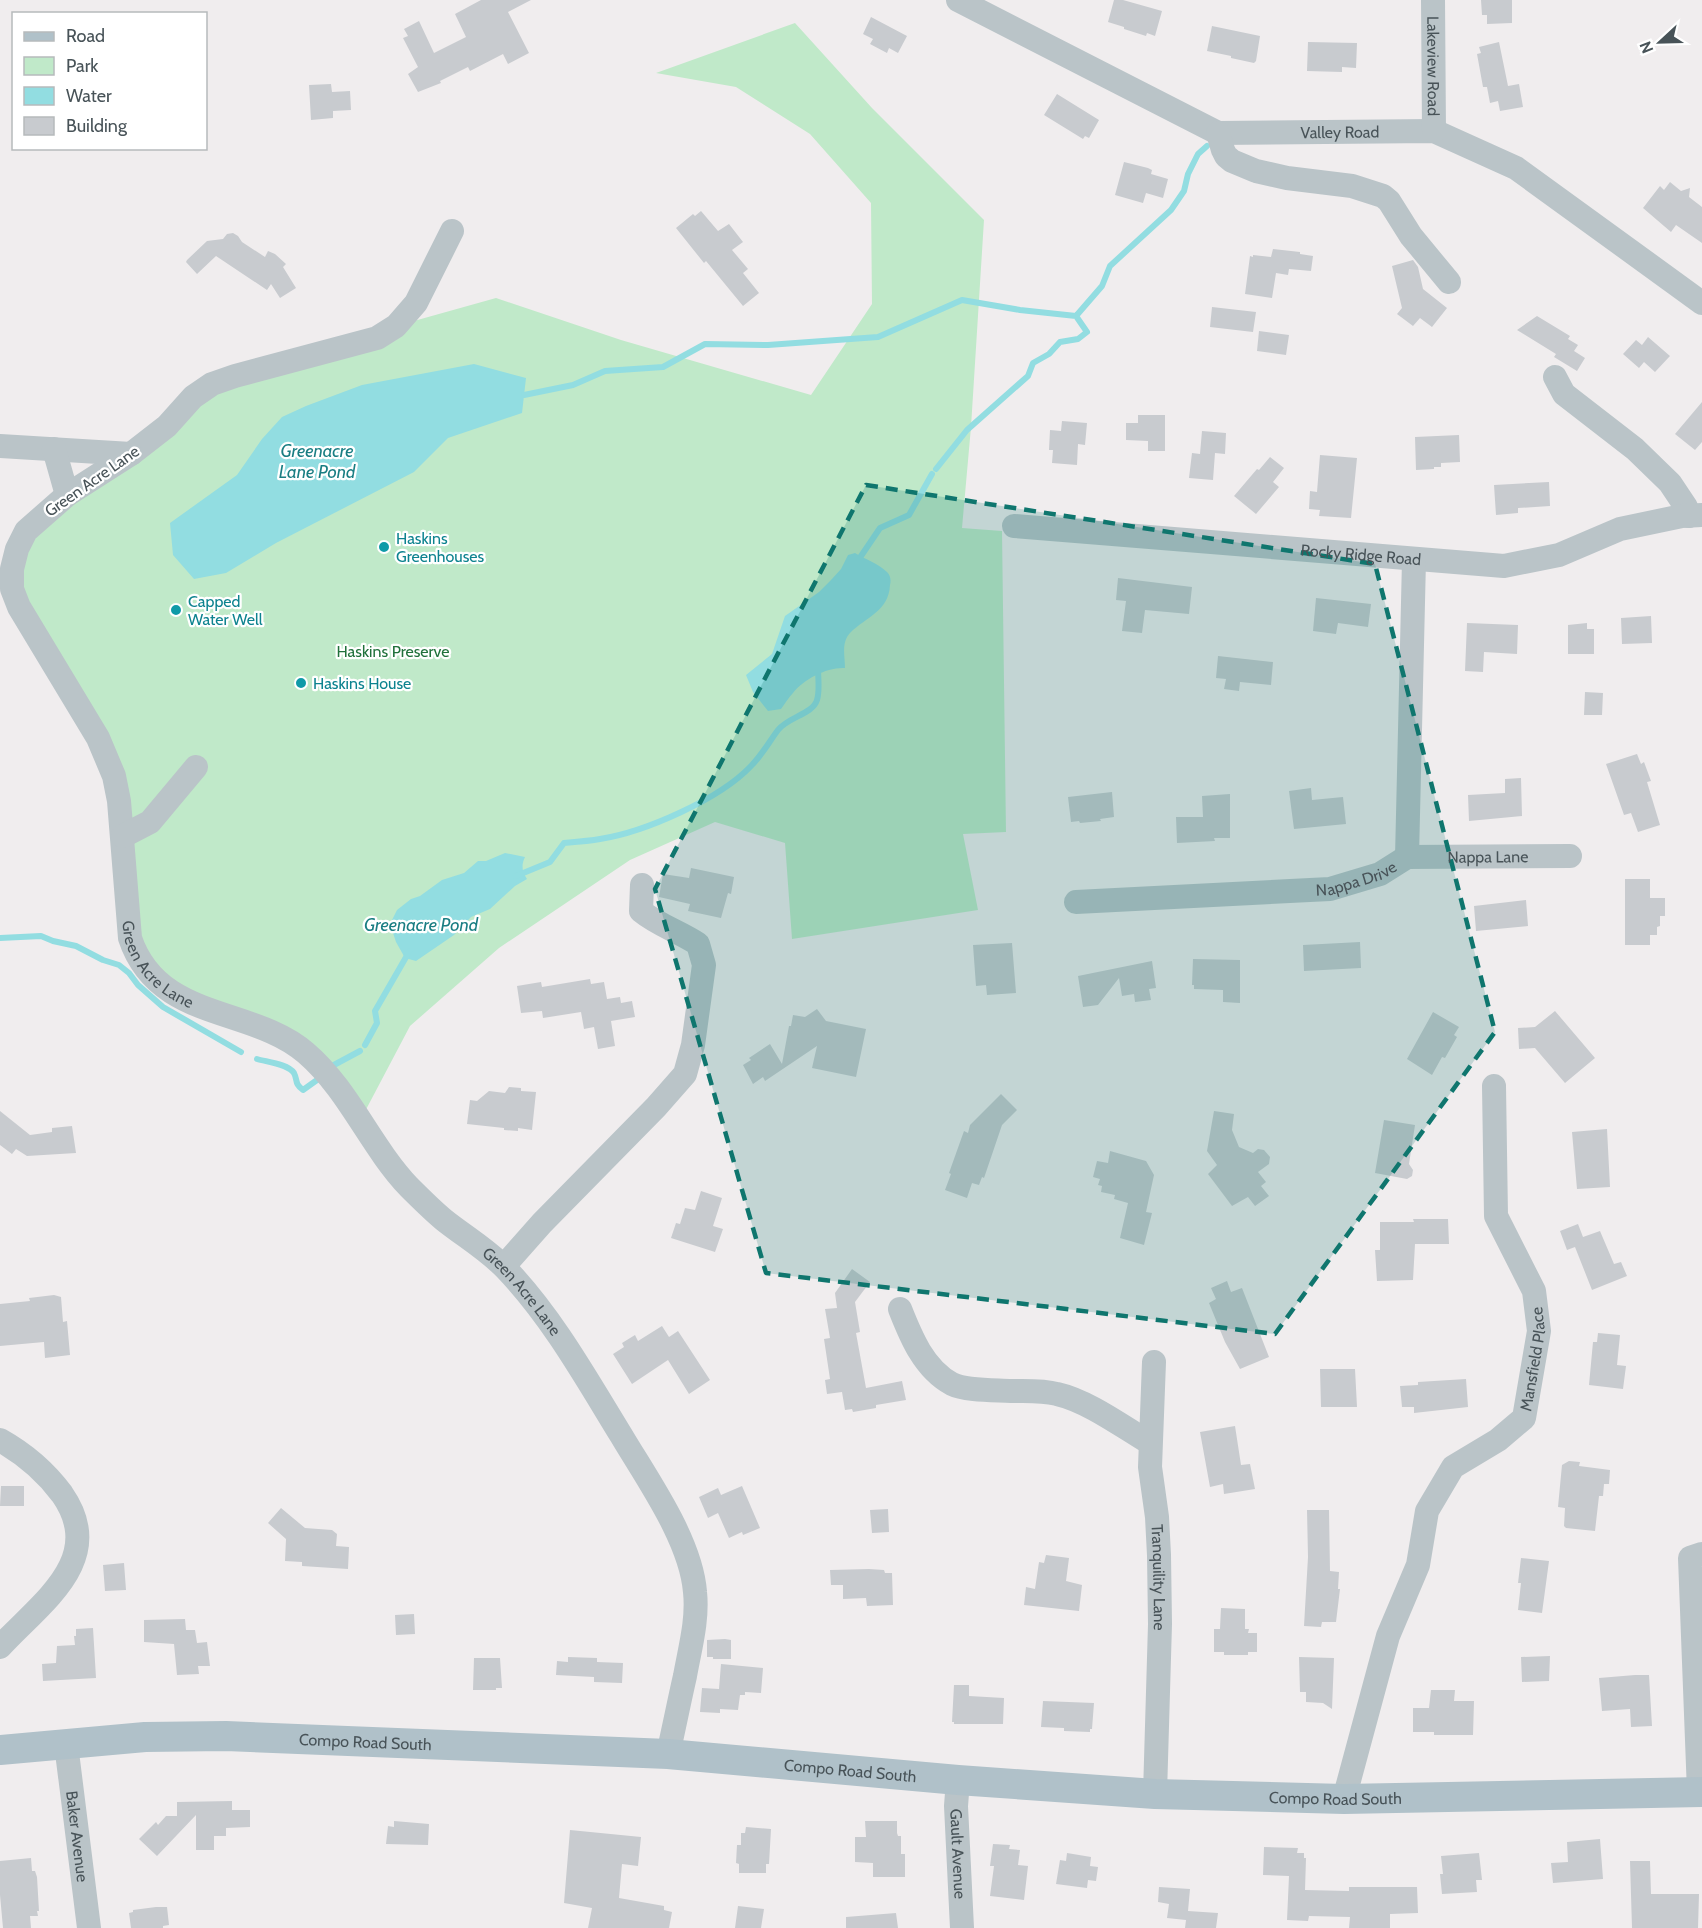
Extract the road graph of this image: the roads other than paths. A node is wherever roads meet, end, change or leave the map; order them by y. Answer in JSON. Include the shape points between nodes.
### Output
{"nodes":[{"id":1,"x":958,"y":0,"type":"edge"},
{"id":2,"x":1433,"y":0,"type":"edge"},
{"id":3,"x":1434,"y":131,"type":"junction"},
{"id":4,"x":1218,"y":132,"type":"junction"},
{"id":5,"x":452,"y":231,"type":"dead end"},
{"id":6,"x":1449,"y":282,"type":"dead end"},
{"id":7,"x":1702,"y":303,"type":"edge"},
{"id":8,"x":1556,"y":377,"type":"dead end"},
{"id":9,"x":0,"y":446,"type":"edge"},
{"id":10,"x":54,"y":449,"type":"junction"},
{"id":11,"x":131,"y":454,"type":"junction"},
{"id":12,"x":67,"y":495,"type":"junction"},
{"id":13,"x":1695,"y":515,"type":"edge"},
{"id":14,"x":1014,"y":526,"type":"dead end"},
{"id":15,"x":1414,"y":560,"type":"junction"},
{"id":16,"x":196,"y":767,"type":"dead end"},
{"id":17,"x":123,"y":836,"type":"junction"},
{"id":18,"x":1569,"y":856,"type":"dead end"},
{"id":19,"x":1407,"y":857,"type":"junction"},
{"id":20,"x":642,"y":885,"type":"dead end"},
{"id":21,"x":1076,"y":902,"type":"dead end"},
{"id":22,"x":1494,"y":1086,"type":"dead end"},
{"id":23,"x":504,"y":1266,"type":"junction"},
{"id":24,"x":900,"y":1310,"type":"dead end"},
{"id":25,"x":1154,"y":1362,"type":"dead end"},
{"id":26,"x":0,"y":1440,"type":"edge"},
{"id":27,"x":1150,"y":1443,"type":"junction"},
{"id":28,"x":1702,"y":1554,"type":"edge"},
{"id":29,"x":0,"y":1647,"type":"edge"},
{"id":30,"x":66,"y":1744,"type":"junction"},
{"id":31,"x":0,"y":1750,"type":"edge"},
{"id":32,"x":668,"y":1754,"type":"junction"},
{"id":33,"x":958,"y":1780,"type":"junction"},
{"id":34,"x":1700,"y":1792,"type":"edge"},
{"id":35,"x":1155,"y":1794,"type":"junction"},
{"id":36,"x":1344,"y":1799,"type":"junction"},
{"id":37,"x":89,"y":1928,"type":"edge"},
{"id":38,"x":962,"y":1928,"type":"edge"}],
"edges":[{"from":1,"to":4,"type":"street","name":"Valley Road"},
{"from":2,"to":3,"type":"street","name":"Lakeview Road"},
{"from":3,"to":4,"type":"street","name":"Valley Road"},
{"from":3,"to":7,"type":"street","name":"Valley Road","via":[[1516,168]]},
{"from":4,"to":6,"type":"street","via":[[1226,156],[1249,168],[1287,178],[1352,186],[1383,196]]},
{"from":5,"to":11,"type":"street","name":"Green Acre Lane","via":[[416,303],[396,326],[377,338],[212,384]]},
{"from":8,"to":13,"type":"street","via":[[1564,394],[1635,449],[1670,483]]},
{"from":9,"to":10,"type":"street"},
{"from":10,"to":11,"type":"street"},
{"from":10,"to":12,"type":"street"},
{"from":11,"to":12,"type":"street","name":"Green Acre Lane"},
{"from":12,"to":17,"type":"street","name":"Green Acre Lane","via":[[26,531],[12,569],[12,589],[108,759]]},
{"from":13,"to":15,"type":"street","name":"Rocky Ridge Road","via":[[1620,529],[1559,555],[1504,566]]},
{"from":14,"to":15,"type":"street","name":"Rocky Ridge Road"},
{"from":15,"to":19,"type":"street","name":"Nappa Drive"},
{"from":16,"to":17,"type":"street","via":[[150,822]]},
{"from":17,"to":23,"type":"street","name":"Green Acre Lane","via":[[130,938],[144,966],[175,994],[203,1009],[262,1029],[305,1052],[325,1072],[408,1186]]},
{"from":18,"to":19,"type":"street","name":"Nappa Lane"},
{"from":19,"to":21,"type":"street","name":"Nappa Drive","via":[[1380,874],[1330,889]]},
{"from":20,"to":23,"type":"street","via":[[640,911],[698,944],[704,965],[685,1074]]},
{"from":22,"to":36,"type":"street","name":"Mansfield Place","via":[[1496,1216],[1534,1291],[1539,1331],[1524,1418],[1498,1440],[1453,1467],[1427,1511],[1418,1565],[1388,1636]]},
{"from":23,"to":32,"type":"street","name":"Green Acre Lane","via":[[530,1295],[584,1374],[659,1498],[689,1562],[696,1592],[693,1639]]},
{"from":24,"to":27,"type":"street","via":[[920,1354],[952,1384],[1074,1399]]},
{"from":25,"to":27,"type":"street","name":"Tranquility Lane"},
{"from":26,"to":29,"type":"street","via":[[33,1461],[57,1488],[73,1511],[78,1536],[74,1560],[65,1576],[38,1610]]},
{"from":27,"to":35,"type":"street","name":"Tranquility Lane","via":[[1160,1567]]},
{"from":28,"to":34,"type":"street","via":[[1690,1558]]},
{"from":30,"to":31,"type":"main road","name":"Compo Road South"},
{"from":30,"to":32,"type":"main road","name":"Compo Road South","via":[[218,1736]]},
{"from":30,"to":37,"type":"street","name":"Baker Avenue"},
{"from":32,"to":33,"type":"main road","name":"Compo Road South"},
{"from":33,"to":35,"type":"main road","name":"Compo Road South"},
{"from":33,"to":38,"type":"street","name":"Gault Avenue"},
{"from":34,"to":36,"type":"main road","name":"Compo Road South"},
{"from":35,"to":36,"type":"main road","name":"Compo Road South"}]}
